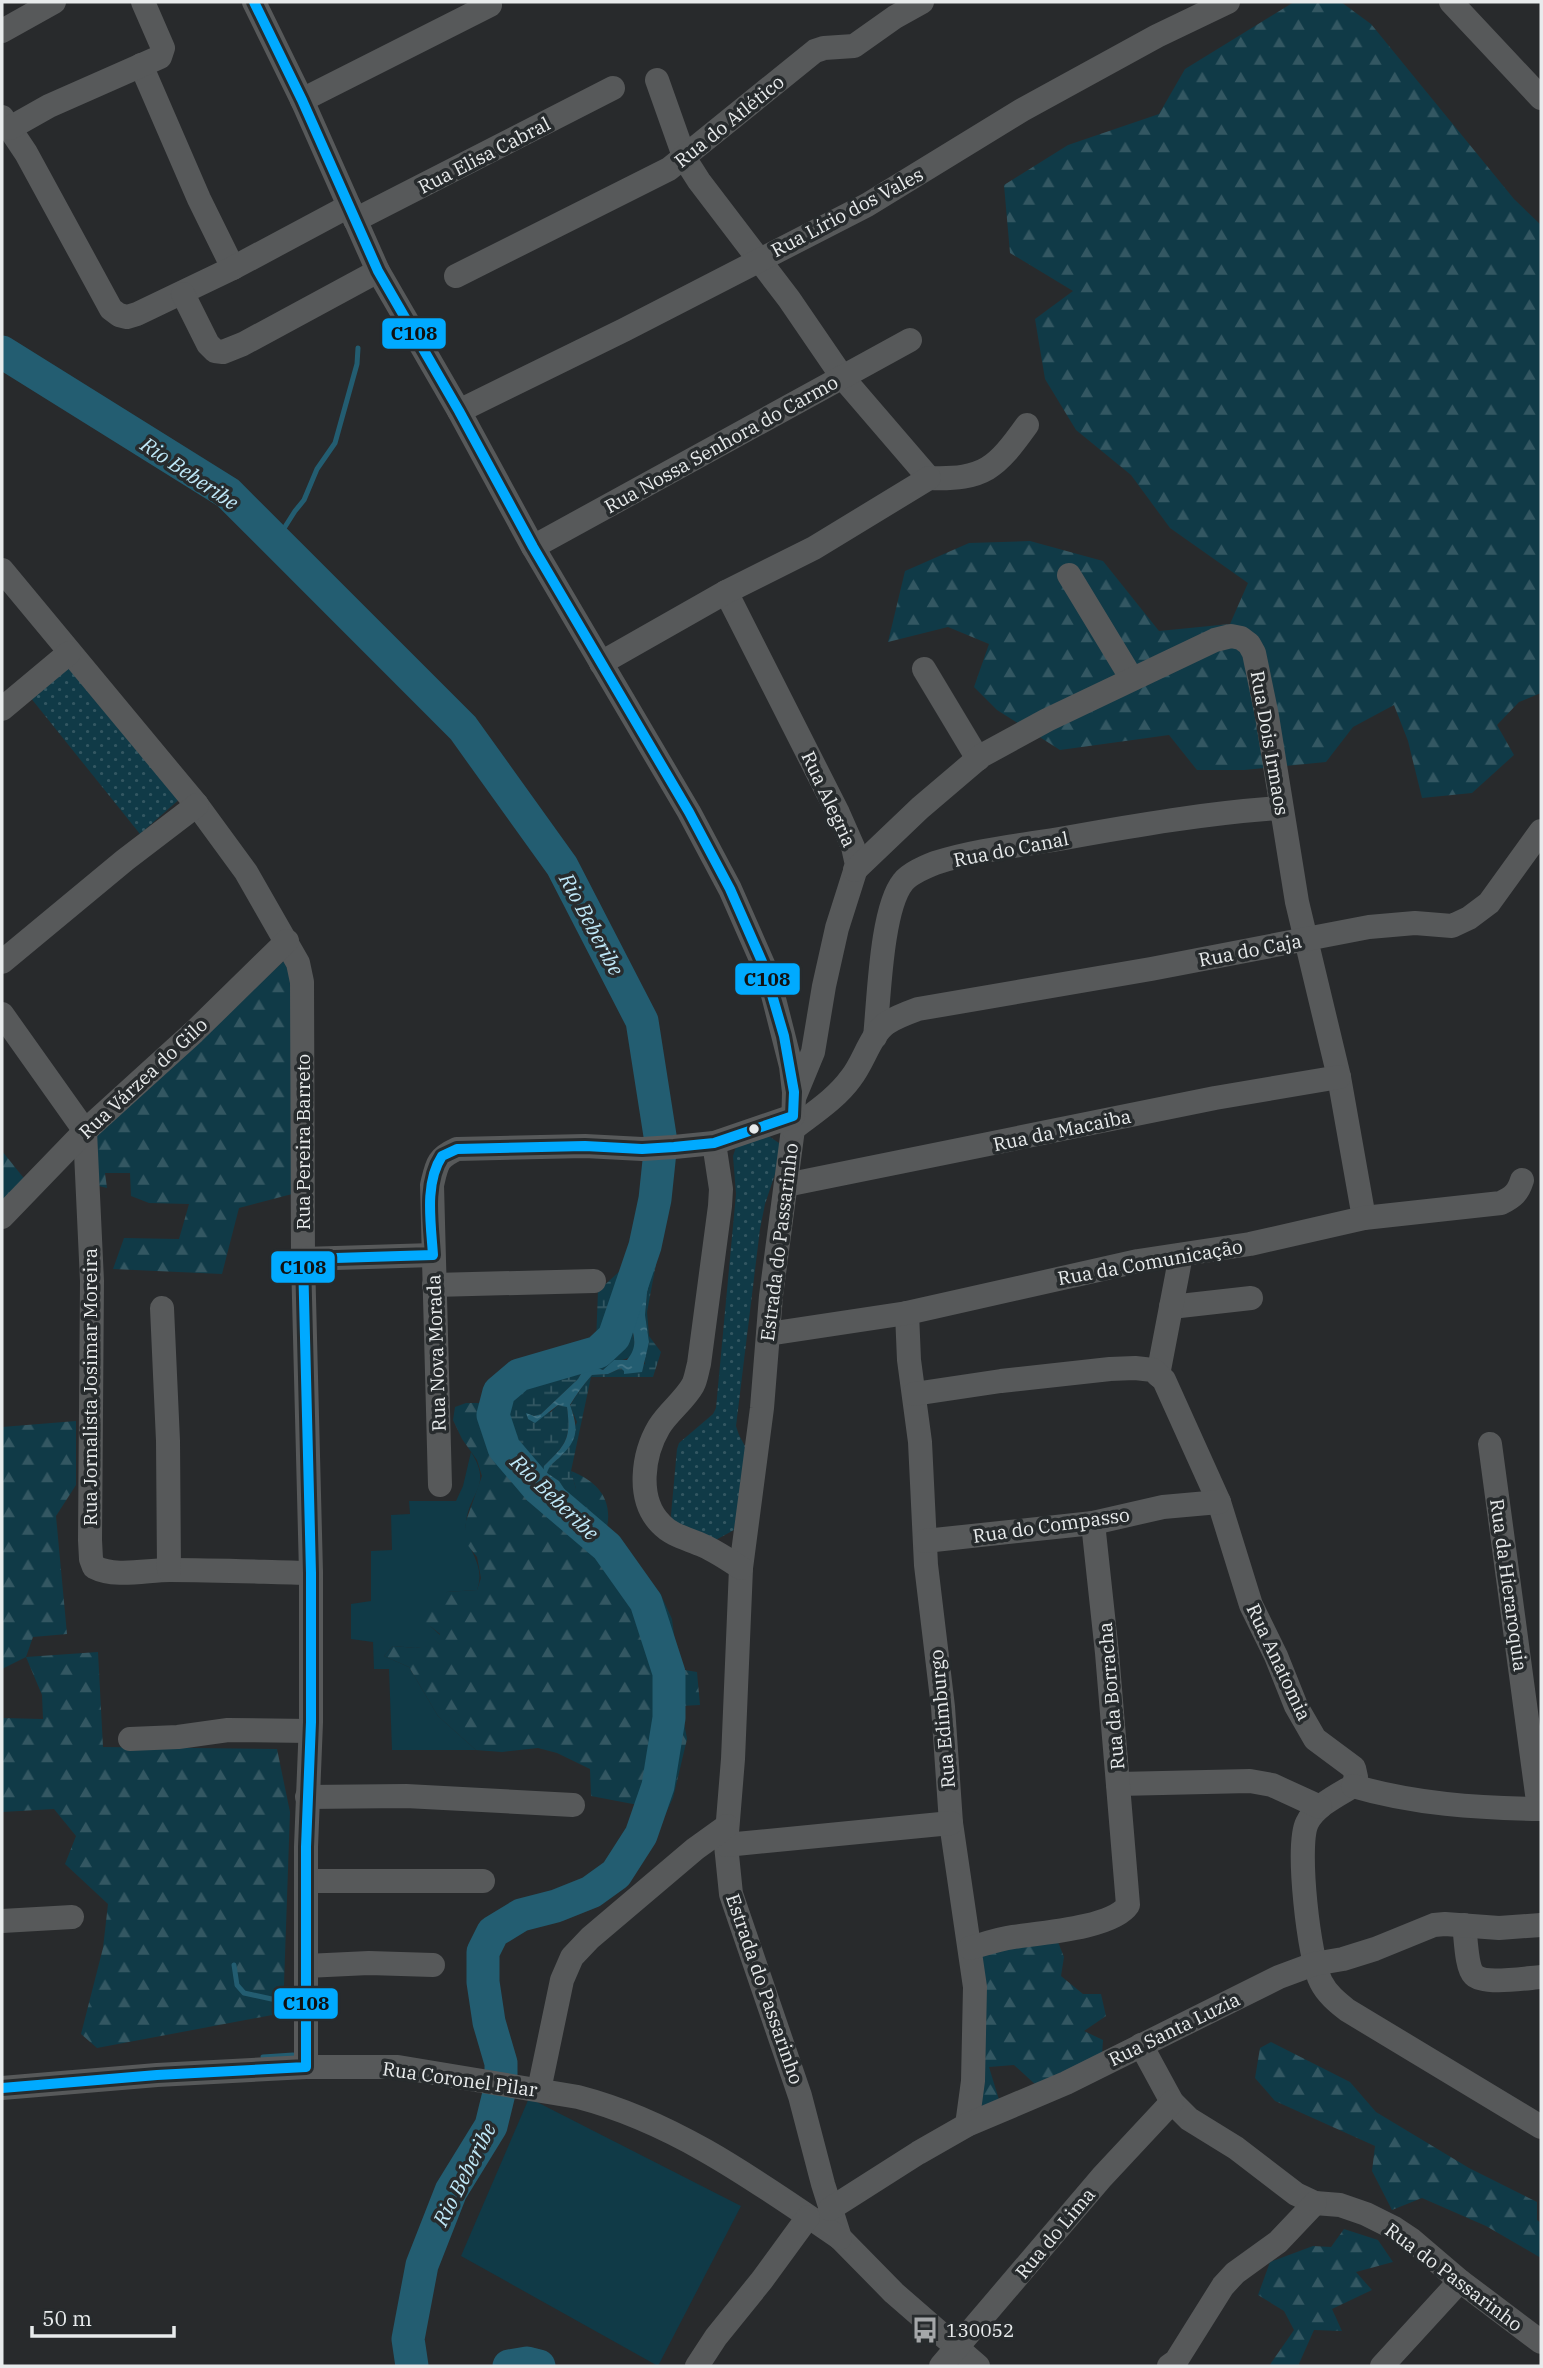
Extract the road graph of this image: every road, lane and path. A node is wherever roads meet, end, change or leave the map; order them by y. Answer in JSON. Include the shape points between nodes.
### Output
{"nodes":[{"id":1,"x":143,"y":2,"type":"edge"},
{"id":2,"x":254,"y":2,"type":"edge"},
{"id":3,"x":922,"y":2,"type":"edge"},
{"id":4,"x":1228,"y":2,"type":"edge"},
{"id":5,"x":1451,"y":2,"type":"edge"},
{"id":6,"x":40,"y":5,"type":"edge"},
{"id":7,"x":490,"y":5,"type":"dead end"},
{"id":8,"x":2,"y":31,"type":"edge"},
{"id":9,"x":141,"y":65,"type":"junction"},
{"id":10,"x":657,"y":80,"type":"dead end"},
{"id":11,"x":613,"y":88,"type":"dead end"},
{"id":12,"x":1541,"y":98,"type":"edge"},
{"id":13,"x":302,"y":100,"type":"junction"},
{"id":14,"x":6,"y":122,"type":"edge"},
{"id":15,"x":685,"y":159,"type":"junction"},
{"id":16,"x":352,"y":213,"type":"junction"},
{"id":17,"x":759,"y":259,"type":"junction"},
{"id":18,"x":233,"y":268,"type":"junction"},
{"id":19,"x":378,"y":271,"type":"junction"},
{"id":20,"x":456,"y":276,"type":"dead end"},
{"id":21,"x":183,"y":294,"type":"junction"},
{"id":22,"x":910,"y":340,"type":"dead end"},
{"id":23,"x":843,"y":378,"type":"junction"},
{"id":24,"x":459,"y":411,"type":"junction"},
{"id":25,"x":1027,"y":425,"type":"dead end"},
{"id":26,"x":929,"y":478,"type":"junction"},
{"id":27,"x":533,"y":547,"type":"junction"},
{"id":28,"x":2,"y":570,"type":"edge"},
{"id":29,"x":1069,"y":575,"type":"dead end"},
{"id":30,"x":726,"y":592,"type":"junction"},
{"id":31,"x":69,"y":653,"type":"junction"},
{"id":32,"x":601,"y":663,"type":"junction"},
{"id":33,"x":925,"y":669,"type":"dead end"},
{"id":34,"x":1132,"y":679,"type":"junction"},
{"id":35,"x":2,"y":709,"type":"edge"},
{"id":36,"x":978,"y":759,"type":"junction"},
{"id":37,"x":197,"y":805,"type":"junction"},
{"id":38,"x":1280,"y":808,"type":"junction"},
{"id":39,"x":1541,"y":831,"type":"edge"},
{"id":40,"x":855,"y":870,"type":"junction"},
{"id":41,"x":1306,"y":939,"type":"junction"},
{"id":42,"x":288,"y":941,"type":"junction"},
{"id":43,"x":2,"y":962,"type":"edge"},
{"id":44,"x":2,"y":1014,"type":"edge"},
{"id":45,"x":875,"y":1037,"type":"junction"},
{"id":46,"x":1339,"y":1077,"type":"junction"},
{"id":47,"x":793,"y":1115,"type":"junction"},
{"id":48,"x":85,"y":1130,"type":"junction"},
{"id":49,"x":714,"y":1143,"type":"junction"},
{"id":50,"x":1521,"y":1180,"type":"dead end"},
{"id":51,"x":786,"y":1185,"type":"junction"},
{"id":52,"x":2,"y":1217,"type":"edge"},
{"id":53,"x":1364,"y":1218,"type":"junction"},
{"id":54,"x":433,"y":1255,"type":"junction"},
{"id":55,"x":1181,"y":1255,"type":"junction"},
{"id":56,"x":303,"y":1259,"type":"junction"},
{"id":57,"x":594,"y":1281,"type":"dead end"},
{"id":58,"x":434,"y":1285,"type":"junction"},
{"id":59,"x":1251,"y":1298,"type":"dead end"},
{"id":60,"x":1171,"y":1307,"type":"junction"},
{"id":61,"x":162,"y":1308,"type":"dead end"},
{"id":62,"x":907,"y":1313,"type":"junction"},
{"id":63,"x":768,"y":1334,"type":"junction"},
{"id":64,"x":1158,"y":1375,"type":"junction"},
{"id":65,"x":914,"y":1394,"type":"junction"},
{"id":66,"x":1490,"y":1444,"type":"dead end"},
{"id":67,"x":440,"y":1485,"type":"dead end"},
{"id":68,"x":1219,"y":1502,"type":"junction"},
{"id":69,"x":1093,"y":1523,"type":"junction"},
{"id":70,"x":747,"y":1528,"type":"junction"},
{"id":71,"x":925,"y":1541,"type":"junction"},
{"id":72,"x":704,"y":1546,"type":"junction"},
{"id":73,"x":741,"y":1567,"type":"junction"},
{"id":74,"x":169,"y":1570,"type":"junction"},
{"id":75,"x":312,"y":1573,"type":"junction"},
{"id":76,"x":310,"y":1731,"type":"junction"},
{"id":77,"x":130,"y":1739,"type":"dead end"},
{"id":78,"x":1118,"y":1784,"type":"junction"},
{"id":79,"x":1353,"y":1786,"type":"junction"},
{"id":80,"x":307,"y":1797,"type":"junction"},
{"id":81,"x":573,"y":1805,"type":"dead end"},
{"id":82,"x":1320,"y":1807,"type":"junction"},
{"id":83,"x":1540,"y":1809,"type":"edge"},
{"id":84,"x":951,"y":1824,"type":"junction"},
{"id":85,"x":727,"y":1835,"type":"junction"},
{"id":86,"x":306,"y":1881,"type":"junction"},
{"id":87,"x":483,"y":1881,"type":"dead end"},
{"id":88,"x":72,"y":1917,"type":"dead end"},
{"id":89,"x":2,"y":1921,"type":"edge"},
{"id":90,"x":1464,"y":1925,"type":"junction"},
{"id":91,"x":1541,"y":1926,"type":"edge"},
{"id":92,"x":970,"y":1948,"type":"junction"},
{"id":93,"x":1314,"y":1964,"type":"junction"},
{"id":94,"x":433,"y":1965,"type":"dead end"},
{"id":95,"x":306,"y":1966,"type":"junction"},
{"id":96,"x":1541,"y":1977,"type":"edge"},
{"id":97,"x":1140,"y":2045,"type":"junction"},
{"id":98,"x":306,"y":2067,"type":"junction"},
{"id":99,"x":2,"y":2088,"type":"edge"},
{"id":100,"x":539,"y":2090,"type":"junction"},
{"id":101,"x":1172,"y":2102,"type":"junction"},
{"id":102,"x":967,"y":2125,"type":"junction"},
{"id":103,"x":1541,"y":2127,"type":"edge"},
{"id":104,"x":1315,"y":2203,"type":"junction"},
{"id":105,"x":819,"y":2213,"type":"junction"},
{"id":106,"x":1460,"y":2281,"type":"junction"},
{"id":107,"x":1541,"y":2342,"type":"edge"},
{"id":108,"x":949,"y":2357,"type":"edge"},
{"id":109,"x":697,"y":2366,"type":"edge"},
{"id":110,"x":978,"y":2366,"type":"edge"},
{"id":111,"x":1169,"y":2366,"type":"edge"},
{"id":112,"x":1382,"y":2366,"type":"edge"}],
"edges":[{"from":1,"to":9,"type":"street","via":[[163,48],[160,57]]},
{"from":2,"to":13,"type":"street","name":"Estrada do Passarinho"},
{"from":3,"to":15,"type":"street","name":"Rua do Atlético","via":[[854,46],[816,51]]},
{"from":4,"to":17,"type":"street","name":"Rua Lírio dos Vales","via":[[1056,91],[867,205]]},
{"from":5,"to":12,"type":"street"},
{"from":6,"to":8,"type":"street"},
{"from":7,"to":13,"type":"street"},
{"from":9,"to":14,"type":"street"},
{"from":9,"to":18,"type":"street"},
{"from":10,"to":15,"type":"street"},
{"from":11,"to":16,"type":"street","name":"Rua Elisa Cabral"},
{"from":13,"to":16,"type":"street","name":"Estrada do Passarinho"},
{"from":14,"to":21,"type":"street","name":"Rua Elisa Cabral","via":[[111,309],[127,317]]},
{"from":15,"to":17,"type":"street"},
{"from":15,"to":20,"type":"street","name":"Rua do Atlético"},
{"from":16,"to":18,"type":"street","name":"Rua Elisa Cabral"},
{"from":16,"to":19,"type":"street","name":"Estrada do Passarinho"},
{"from":17,"to":23,"type":"street"},
{"from":17,"to":24,"type":"street","name":"Rua Lírio dos Vales"},
{"from":18,"to":21,"type":"street","name":"Rua Elisa Cabral"},
{"from":19,"to":21,"type":"street","via":[[223,352],[208,344]]},
{"from":19,"to":24,"type":"street","name":"Estrada do Passarinho"},
{"from":22,"to":23,"type":"street","name":"Rua Nossa Senhora do Carmo"},
{"from":23,"to":26,"type":"street"},
{"from":23,"to":27,"type":"street","name":"Rua Nossa Senhora do Carmo"},
{"from":24,"to":27,"type":"street","name":"Estrada do Passarinho"},
{"from":25,"to":26,"type":"street","via":[[995,465],[954,479]]},
{"from":26,"to":30,"type":"street","via":[[814,548]]},
{"from":27,"to":32,"type":"street","name":"Estrada do Passarinho"},
{"from":28,"to":31,"type":"street","name":"Rua Pereira Barreto"},
{"from":29,"to":34,"type":"street"},
{"from":30,"to":32,"type":"street"},
{"from":30,"to":40,"type":"street","name":"Rua Alegria","via":[[838,813],[855,855]]},
{"from":31,"to":35,"type":"street"},
{"from":31,"to":37,"type":"street","name":"Rua Pereira Barreto"},
{"from":32,"to":47,"type":"street","name":"Estrada do Passarinho","via":[[689,812],[763,964],[790,1066]]},
{"from":33,"to":36,"type":"street"},
{"from":34,"to":36,"type":"street","name":"Rua Dois Irmaos"},
{"from":34,"to":38,"type":"street","name":"Rua Dois Irmaos","via":[[1214,640],[1231,636],[1249,644],[1267,716]]},
{"from":36,"to":40,"type":"street","name":"Rua Dois Irmaos"},
{"from":37,"to":42,"type":"street","name":"Rua Pereira Barreto"},
{"from":37,"to":43,"type":"street"},
{"from":38,"to":41,"type":"street","name":"Rua Dois Irmaos"},
{"from":38,"to":45,"type":"street","name":"Rua do Canal","via":[[1229,811],[1009,847],[935,863],[917,872],[904,880],[897,892],[887,928]]},
{"from":39,"to":41,"type":"street","name":"Rua do Caja","via":[[1489,903],[1452,926],[1398,923]]},
{"from":40,"to":47,"type":"street","name":"Rua Alegria","via":[[837,928],[813,1052]]},
{"from":41,"to":45,"type":"street","name":"Rua do Caja","via":[[918,1009],[885,1024]]},
{"from":41,"to":46,"type":"street","name":"Rua Dois Irmaos"},
{"from":42,"to":48,"type":"street","name":"Rua Várzea do Gilo"},
{"from":42,"to":56,"type":"street","name":"Rua Pereira Barreto","via":[[302,982]]},
{"from":44,"to":48,"type":"street"},
{"from":45,"to":47,"type":"street","via":[[850,1080],[824,1105]]},
{"from":46,"to":51,"type":"street","name":"Rua da Macaiba"},
{"from":46,"to":53,"type":"street","name":"Rua Dois Irmaos"},
{"from":47,"to":49,"type":"street"},
{"from":47,"to":51,"type":"street","name":"Estrada do Passarinho"},
{"from":48,"to":52,"type":"street","name":"Rua Várzea do Gilo"},
{"from":48,"to":74,"type":"street","name":"Rua Jornalista Josimar Moreira","via":[[92,1281],[91,1559],[101,1571]]},
{"from":49,"to":54,"type":"street","name":"Rua Nova Morada","via":[[642,1149],[457,1149],[442,1156],[434,1175]]},
{"from":49,"to":72,"type":"street","via":[[720,1206],[699,1364],[693,1385],[651,1443],[644,1468],[651,1509],[660,1523],[675,1535]]},
{"from":50,"to":53,"type":"street","name":"Rua da Comunicação","via":[[1518,1192],[1501,1203]]},
{"from":51,"to":63,"type":"street","name":"Estrada do Passarinho"},
{"from":53,"to":55,"type":"street","name":"Rua da Comunicação"},
{"from":54,"to":56,"type":"street"},
{"from":54,"to":58,"type":"street","name":"Rua Nova Morada"},
{"from":55,"to":60,"type":"street"},
{"from":55,"to":62,"type":"street","name":"Rua da Comunicação"},
{"from":56,"to":75,"type":"street","name":"Rua Pereira Barreto"},
{"from":57,"to":58,"type":"street"},
{"from":58,"to":67,"type":"street","name":"Rua Nova Morada"},
{"from":59,"to":60,"type":"street"},
{"from":60,"to":64,"type":"street"},
{"from":61,"to":74,"type":"street"},
{"from":62,"to":63,"type":"street","name":"Rua da Comunicação"},
{"from":62,"to":65,"type":"street","name":"Rua Edimburgo"},
{"from":63,"to":70,"type":"street","name":"Estrada do Passarinho"},
{"from":64,"to":65,"type":"street","via":[[1135,1368]]},
{"from":64,"to":68,"type":"street","name":"Rua Anatomia","via":[[1178,1408]]},
{"from":65,"to":71,"type":"street","name":"Rua Edimburgo"},
{"from":66,"to":83,"type":"street","name":"Rua da Hieraroquia"},
{"from":68,"to":69,"type":"street","name":"Rua do Compasso","via":[[1163,1507]]},
{"from":68,"to":79,"type":"street","name":"Rua Anatomia","via":[[1251,1605],[1296,1706],[1315,1739],[1354,1768]]},
{"from":69,"to":71,"type":"street","name":"Rua do Compasso"},
{"from":69,"to":78,"type":"street","name":"Rua da Borracha"},
{"from":70,"to":72,"type":"street"},
{"from":70,"to":73,"type":"street","name":"Estrada do Passarinho"},
{"from":71,"to":84,"type":"street","name":"Rua Edimburgo"},
{"from":72,"to":73,"type":"street"},
{"from":73,"to":85,"type":"street","name":"Estrada do Passarinho"},
{"from":74,"to":75,"type":"street","name":"Rua Jornalista Josimar Moreira"},
{"from":75,"to":76,"type":"street","name":"Rua Pereira Barreto"},
{"from":76,"to":77,"type":"street","via":[[228,1730]]},
{"from":76,"to":80,"type":"street","name":"Rua Pereira Barreto"},
{"from":78,"to":82,"type":"street","via":[[1250,1780]]},
{"from":78,"to":92,"type":"street","name":"Rua da Borracha","via":[[1128,1905],[1118,1915],[1062,1931]]},
{"from":79,"to":82,"type":"street"},
{"from":79,"to":83,"type":"street","via":[[1439,1804]]},
{"from":80,"to":81,"type":"street","via":[[406,1796]]},
{"from":80,"to":86,"type":"street","name":"Rua Pereira Barreto"},
{"from":82,"to":93,"type":"street","via":[[1307,1821],[1301,1860]]},
{"from":84,"to":85,"type":"street"},
{"from":84,"to":92,"type":"street","name":"Rua Edimburgo"},
{"from":85,"to":100,"type":"street","via":[[695,1849],[572,1957],[562,1980]]},
{"from":85,"to":105,"type":"street","name":"Estrada do Passarinho","via":[[731,1894],[800,2096]]},
{"from":86,"to":87,"type":"street"},
{"from":86,"to":95,"type":"street","name":"Rua Pereira Barreto"},
{"from":88,"to":89,"type":"street"},
{"from":90,"to":91,"type":"street","name":"Rua Santa Luzia"},
{"from":90,"to":93,"type":"street","name":"Rua Santa Luzia","via":[[1434,1925],[1365,1952]]},
{"from":90,"to":96,"type":"street","via":[[1474,1975],[1484,1980]]},
{"from":92,"to":102,"type":"street","name":"Rua Edimburgo","via":[[975,2032]]},
{"from":93,"to":97,"type":"street","name":"Rua Santa Luzia"},
{"from":93,"to":103,"type":"street","via":[[1322,1983],[1347,2010]]},
{"from":94,"to":95,"type":"street"},
{"from":95,"to":98,"type":"street","name":"Rua Pereira Barreto"},
{"from":97,"to":101,"type":"street","name":"Rua do Passarinho"},
{"from":97,"to":102,"type":"street","name":"Rua Santa Luzia"},
{"from":98,"to":99,"type":"street","name":"Rua Coronel Pilar"},
{"from":98,"to":100,"type":"street","name":"Rua Coronel Pilar","via":[[398,2067]]},
{"from":100,"to":105,"type":"street","name":"Rua Coronel Pilar","via":[[607,2104],[703,2147]]},
{"from":101,"to":104,"type":"street","name":"Rua do Passarinho","via":[[1282,2185]]},
{"from":101,"to":108,"type":"street","name":"Rua do Lima"},
{"from":102,"to":105,"type":"street","name":"Rua Santa Luzia"},
{"from":104,"to":106,"type":"street","name":"Rua do Passarinho","via":[[1340,2205],[1394,2228]]},
{"from":104,"to":111,"type":"street","via":[[1278,2242],[1223,2286]]},
{"from":105,"to":108,"type":"street","name":"Estrada do Passarinho"},
{"from":105,"to":109,"type":"street","name":"Rua Santa Luzia"},
{"from":106,"to":107,"type":"street","name":"Rua do Passarinho"},
{"from":106,"to":112,"type":"street"},
{"from":108,"to":110,"type":"street","name":"Estrada do Passarinho"}]}
